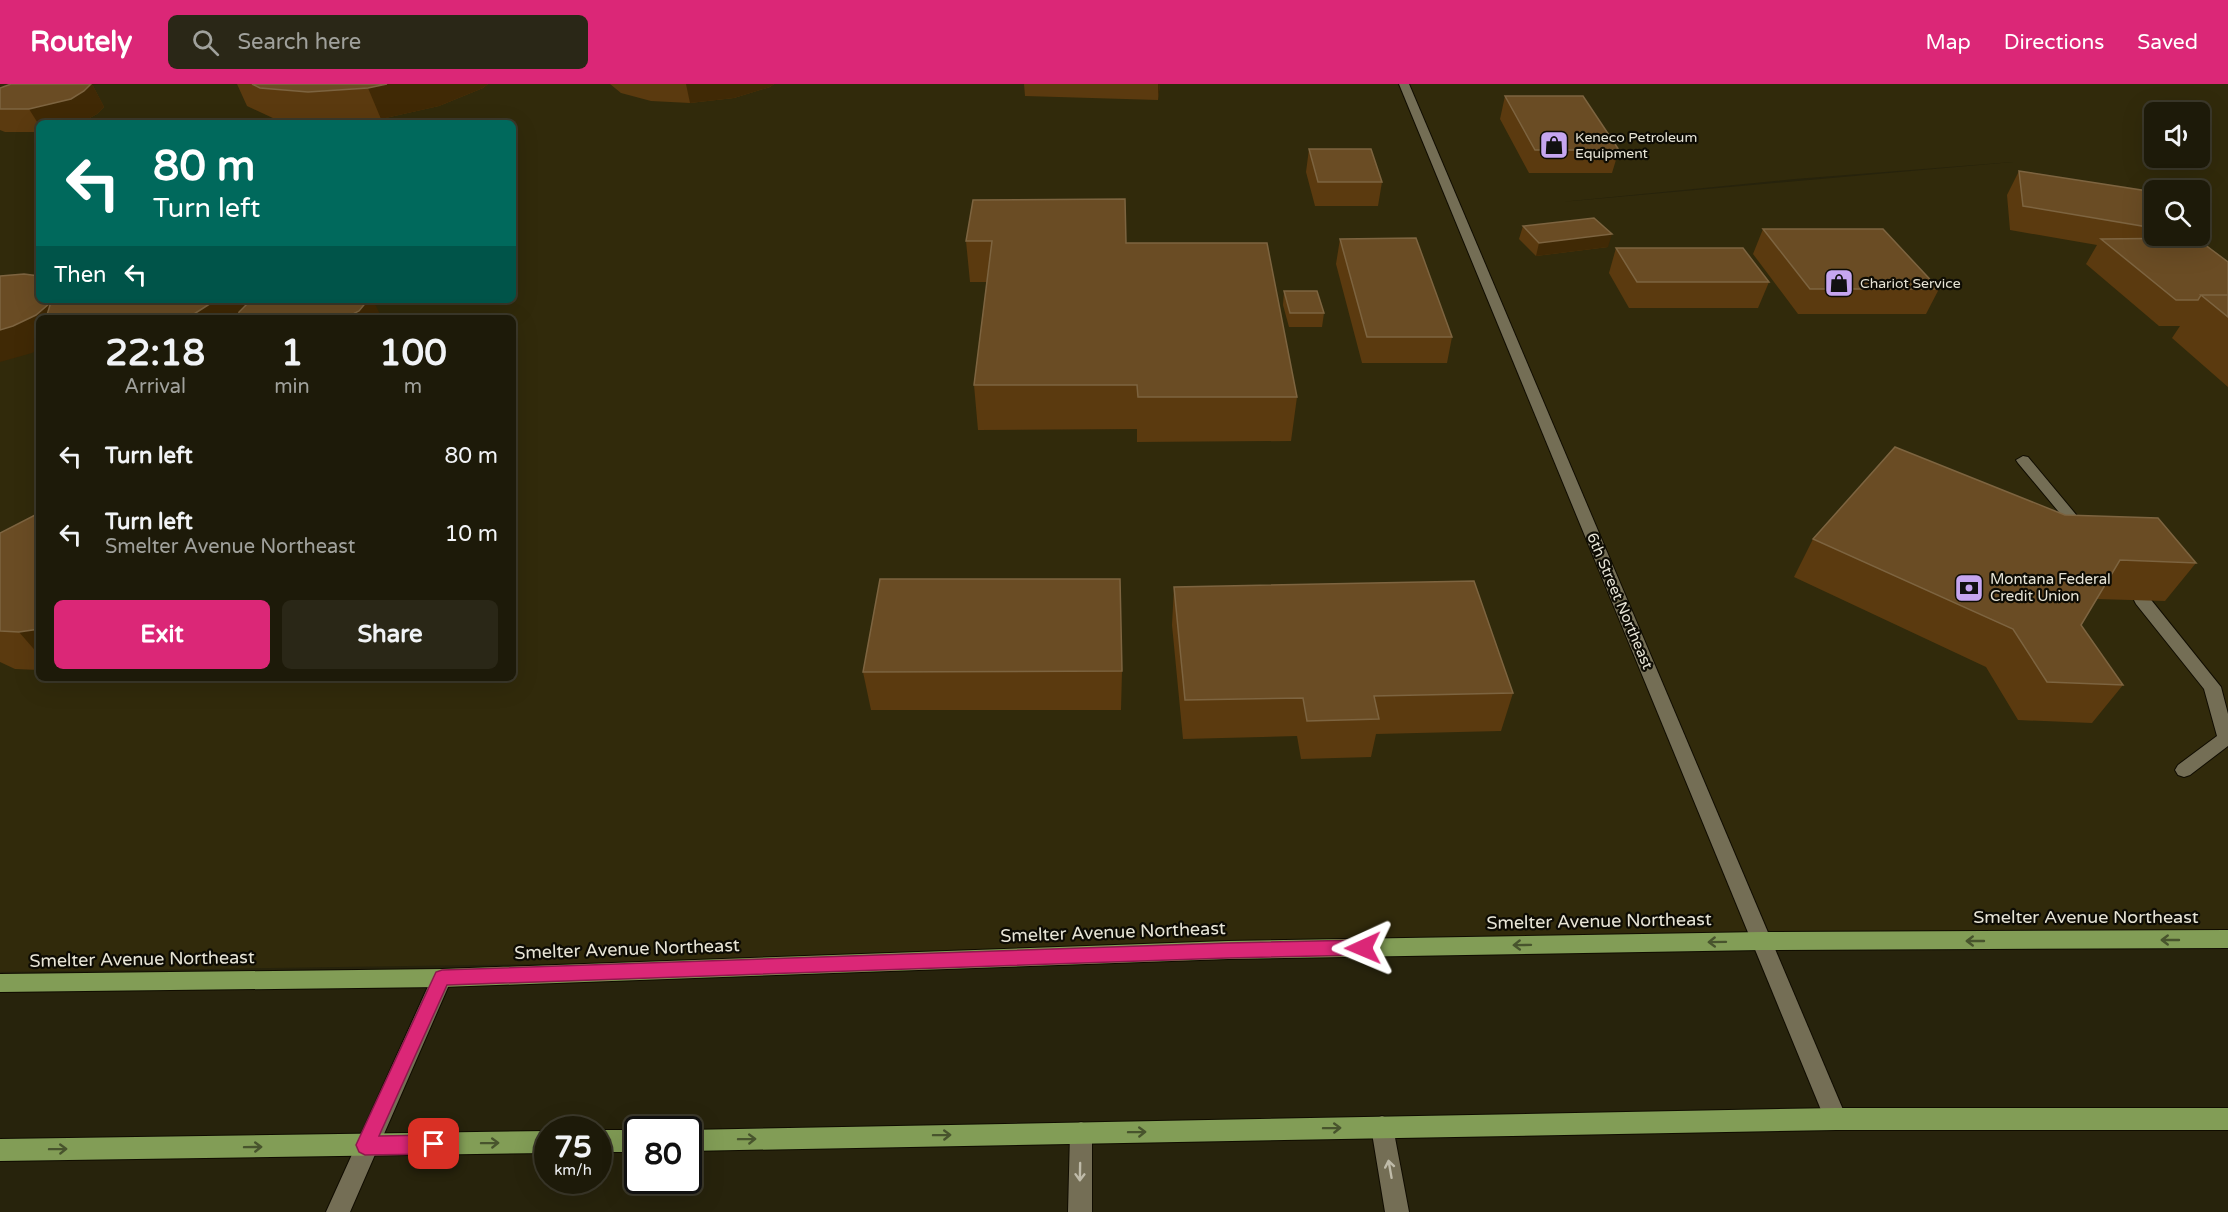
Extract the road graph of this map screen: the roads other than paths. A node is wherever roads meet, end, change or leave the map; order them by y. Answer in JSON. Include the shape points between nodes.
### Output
{"nodes":[{"id":1,"x":1404,"y":84,"type":"edge"},
{"id":2,"x":2023,"y":460,"type":"dead end"},
{"id":3,"x":2096,"y":547,"type":"edge"},
{"id":4,"x":2142,"y":600,"type":"edge"},
{"id":5,"x":2184,"y":770,"type":"dead end"},
{"id":6,"x":2228,"y":939,"type":"edge"},
{"id":7,"x":1762,"y":941,"type":"junction"},
{"id":8,"x":442,"y":978,"type":"junction"},
{"id":9,"x":0,"y":983,"type":"edge"},
{"id":10,"x":1836,"y":1119,"type":"junction"},
{"id":11,"x":2228,"y":1119,"type":"edge"},
{"id":12,"x":1382,"y":1127,"type":"junction"},
{"id":13,"x":1081,"y":1133,"type":"junction"},
{"id":14,"x":702,"y":1140,"type":"edge"},
{"id":15,"x":534,"y":1142,"type":"edge"},
{"id":16,"x":365,"y":1145,"type":"junction"},
{"id":17,"x":0,"y":1150,"type":"edge"},
{"id":18,"x":338,"y":1212,"type":"edge"},
{"id":19,"x":1080,"y":1212,"type":"edge"},
{"id":20,"x":1397,"y":1212,"type":"edge"}],
"edges":[{"from":1,"to":7,"type":"street","name":"6th Street Northeast"},
{"from":2,"to":3,"type":"street"},
{"from":4,"to":5,"type":"street","via":[[2212,687],[2226,738]]},
{"from":6,"to":7,"type":"highway","name":"Smelter Avenue Northeast","one_way":true},
{"from":7,"to":8,"type":"highway","name":"Smelter Avenue Northeast","one_way":true,"via":[[1228,950]]},
{"from":7,"to":10,"type":"street","name":"6th Street Northeast"},
{"from":8,"to":9,"type":"highway","name":"Smelter Avenue Northeast"},
{"from":8,"to":16,"type":"street"},
{"from":10,"to":11,"type":"highway"},
{"from":10,"to":12,"type":"highway"},
{"from":13,"to":12,"type":"highway","one_way":true},
{"from":20,"to":12,"type":"street","one_way":true},
{"from":14,"to":13,"type":"highway","one_way":true},
{"from":13,"to":19,"type":"street","one_way":true},
{"from":16,"to":15,"type":"highway","one_way":true},
{"from":17,"to":16,"type":"highway","one_way":true},
{"from":16,"to":18,"type":"street"}]}
